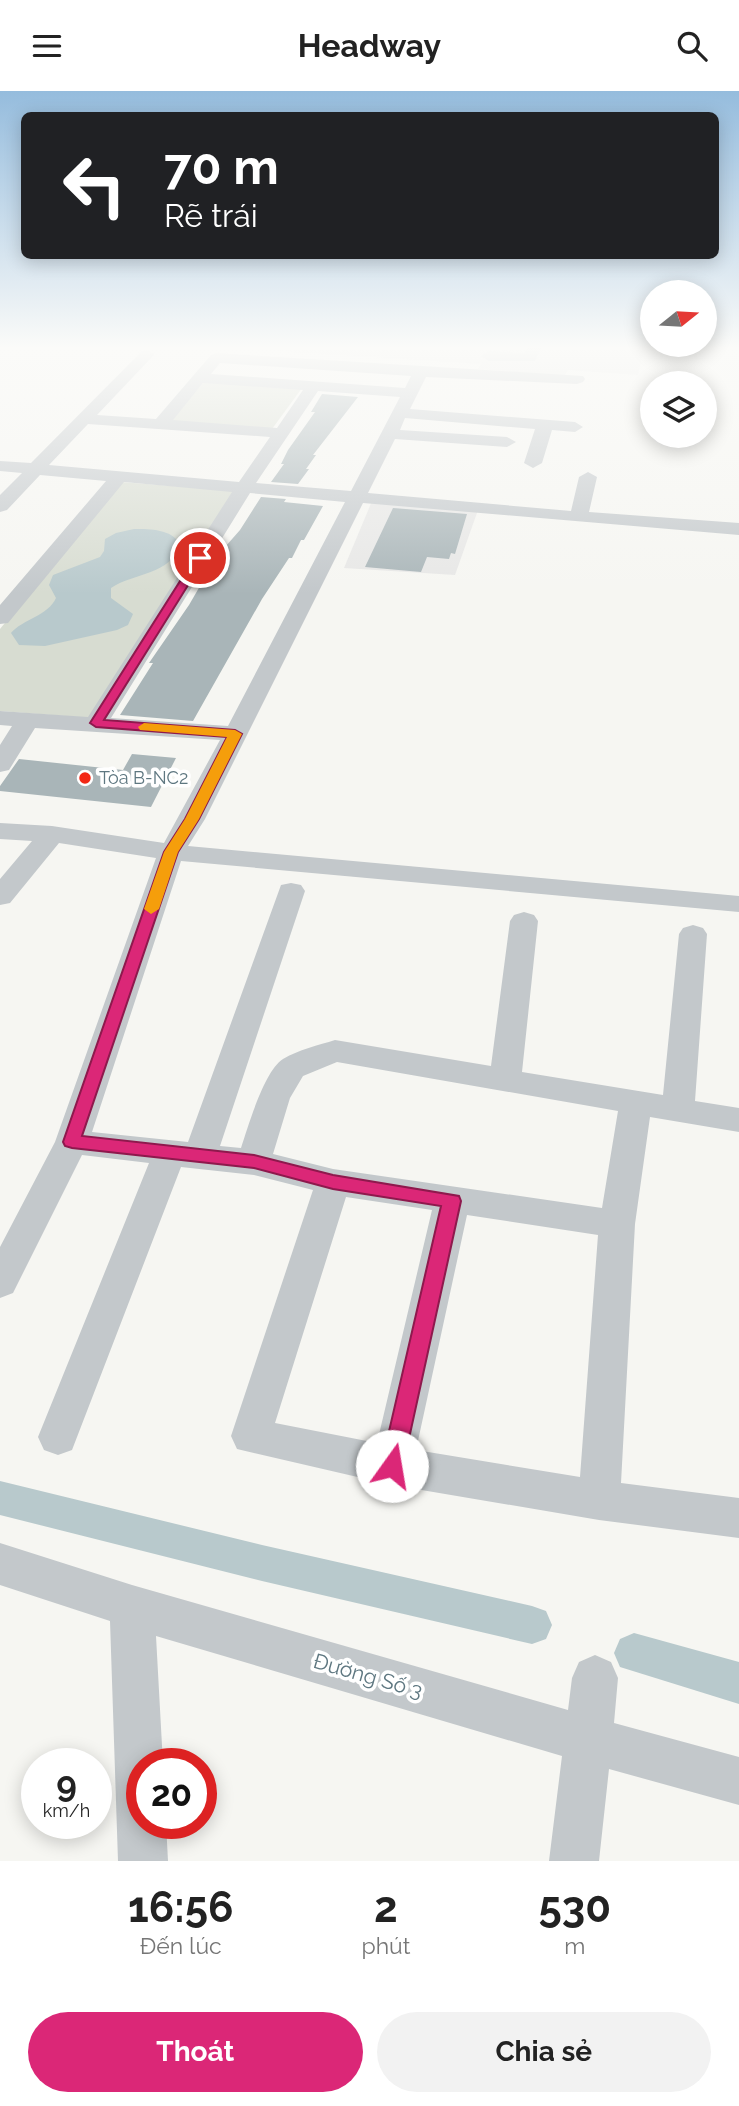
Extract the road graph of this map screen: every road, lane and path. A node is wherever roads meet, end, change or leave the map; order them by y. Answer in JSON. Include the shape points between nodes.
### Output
{"nodes":[{"id":1,"x":75,"y":429,"type":"edge"},
{"id":2,"x":214,"y":429,"type":"edge"},
{"id":3,"x":283,"y":429,"type":"edge"},
{"id":4,"x":392,"y":429,"type":"edge"},
{"id":5,"x":544,"y":429,"type":"edge"},
{"id":6,"x":280,"y":433,"type":"junction"},
{"id":7,"x":389,"y":434,"type":"junction"},
{"id":8,"x":539,"y":444,"type":"junction"},
{"id":9,"x":533,"y":463,"type":"dead end"},
{"id":10,"x":0,"y":466,"type":"edge"},
{"id":11,"x":35,"y":470,"type":"junction"},
{"id":12,"x":119,"y":477,"type":"junction"},
{"id":13,"x":588,"y":477,"type":"dead end"},
{"id":14,"x":244,"y":488,"type":"junction"},
{"id":15,"x":356,"y":498,"type":"junction"},
{"id":16,"x":0,"y":506,"type":"edge"},
{"id":17,"x":579,"y":517,"type":"junction"},
{"id":18,"x":739,"y":529,"type":"edge"},
{"id":19,"x":0,"y":618,"type":"edge"},
{"id":20,"x":0,"y":718,"type":"edge"},
{"id":21,"x":28,"y":720,"type":"junction"},
{"id":22,"x":96,"y":723,"type":"junction"},
{"id":23,"x":235,"y":734,"type":"junction"},
{"id":24,"x":0,"y":765,"type":"edge"},
{"id":25,"x":0,"y":831,"type":"edge"},
{"id":26,"x":52,"y":834,"type":"junction"},
{"id":27,"x":171,"y":852,"type":"junction"},
{"id":28,"x":291,"y":891,"type":"dead end"},
{"id":29,"x":0,"y":897,"type":"edge"},
{"id":30,"x":739,"y":904,"type":"edge"},
{"id":31,"x":524,"y":921,"type":"dead end"},
{"id":32,"x":693,"y":934,"type":"dead end"},
{"id":33,"x":505,"y":1080,"type":"junction"},
{"id":34,"x":636,"y":1104,"type":"junction"},
{"id":35,"x":678,"y":1108,"type":"junction"},
{"id":36,"x":739,"y":1121,"type":"edge"},
{"id":37,"x":72,"y":1142,"type":"junction"},
{"id":38,"x":185,"y":1153,"type":"junction"},
{"id":39,"x":254,"y":1161,"type":"junction"},
{"id":40,"x":333,"y":1182,"type":"junction"},
{"id":41,"x":452,"y":1201,"type":"junction"},
{"id":42,"x":617,"y":1224,"type":"junction"},
{"id":43,"x":0,"y":1283,"type":"edge"},
{"id":44,"x":58,"y":1437,"type":"dead end"},
{"id":45,"x":392,"y":1466,"type":"junction"},
{"id":46,"x":599,"y":1501,"type":"junction"},
{"id":47,"x":739,"y":1518,"type":"edge"},
{"id":48,"x":0,"y":1564,"type":"edge"},
{"id":49,"x":132,"y":1607,"type":"junction"},
{"id":50,"x":594,"y":1678,"type":"dead end"},
{"id":51,"x":589,"y":1740,"type":"junction"},
{"id":52,"x":739,"y":1781,"type":"edge"},
{"id":53,"x":143,"y":1861,"type":"edge"},
{"id":54,"x":574,"y":1861,"type":"edge"}],
"edges":[{"from":1,"to":11,"type":"street"},
{"from":2,"to":6,"type":"street"},
{"from":3,"to":6,"type":"street"},
{"from":4,"to":7,"type":"street"},
{"from":5,"to":8,"type":"street"},
{"from":6,"to":14,"type":"street"},
{"from":7,"to":8,"type":"street"},
{"from":7,"to":15,"type":"street"},
{"from":8,"to":9,"type":"street"},
{"from":10,"to":11,"type":"street"},
{"from":11,"to":12,"type":"street"},
{"from":11,"to":16,"type":"street"},
{"from":12,"to":14,"type":"street"},
{"from":12,"to":19,"type":"street"},
{"from":13,"to":17,"type":"street"},
{"from":14,"to":15,"type":"street"},
{"from":14,"to":22,"type":"street"},
{"from":15,"to":17,"type":"street"},
{"from":15,"to":23,"type":"street"},
{"from":17,"to":18,"type":"street"},
{"from":20,"to":21,"type":"street"},
{"from":21,"to":22,"type":"street"},
{"from":21,"to":24,"type":"street"},
{"from":22,"to":23,"type":"street"},
{"from":23,"to":27,"type":"street"},
{"from":25,"to":26,"type":"street"},
{"from":26,"to":27,"type":"street"},
{"from":26,"to":29,"type":"street"},
{"from":27,"to":30,"type":"street"},
{"from":27,"to":37,"type":"street"},
{"from":28,"to":38,"type":"street"},
{"from":31,"to":33,"type":"street"},
{"from":32,"to":35,"type":"street"},
{"from":33,"to":34,"type":"street"},
{"from":33,"to":39,"type":"street","via":[[335,1051],[292,1068],[274,1098]]},
{"from":34,"to":35,"type":"street"},
{"from":34,"to":42,"type":"street"},
{"from":35,"to":36,"type":"street"},
{"from":37,"to":38,"type":"street"},
{"from":37,"to":43,"type":"street"},
{"from":38,"to":39,"type":"street"},
{"from":38,"to":44,"type":"street"},
{"from":39,"to":40,"type":"street"},
{"from":40,"to":41,"type":"street"},
{"from":40,"to":45,"type":"street","via":[[251,1436]]},
{"from":41,"to":42,"type":"street"},
{"from":41,"to":45,"type":"street"},
{"from":42,"to":46,"type":"street"},
{"from":45,"to":46,"type":"street"},
{"from":46,"to":47,"type":"street"},
{"from":48,"to":49,"type":"street","name":"Đường Số 3"},
{"from":49,"to":51,"type":"street","name":"Đường Số 3"},
{"from":49,"to":53,"type":"street"},
{"from":50,"to":51,"type":"street"},
{"from":51,"to":52,"type":"street","name":"Đường Số 3"},
{"from":51,"to":54,"type":"street"}]}
